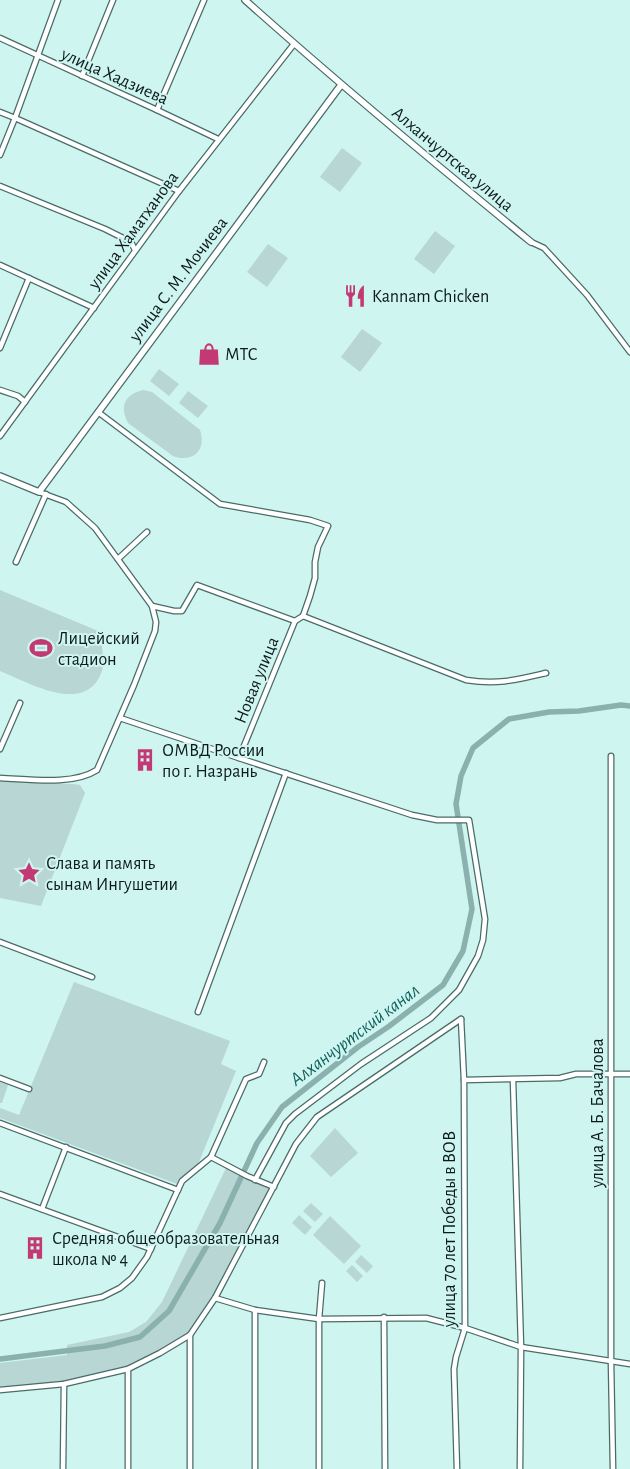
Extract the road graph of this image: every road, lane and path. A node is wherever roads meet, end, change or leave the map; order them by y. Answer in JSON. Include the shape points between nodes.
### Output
{"nodes":[{"id":1,"x":58,"y":0,"type":"edge"},
{"id":2,"x":113,"y":0,"type":"edge"},
{"id":3,"x":204,"y":0,"type":"edge"},
{"id":4,"x":244,"y":0,"type":"edge"},
{"id":5,"x":0,"y":38,"type":"edge"},
{"id":6,"x":294,"y":44,"type":"junction"},
{"id":7,"x":37,"y":56,"type":"junction"},
{"id":8,"x":82,"y":76,"type":"junction"},
{"id":9,"x":341,"y":85,"type":"junction"},
{"id":10,"x":158,"y":110,"type":"junction"},
{"id":11,"x":0,"y":112,"type":"edge"},
{"id":12,"x":16,"y":118,"type":"junction"},
{"id":13,"x":218,"y":139,"type":"junction"},
{"id":14,"x":0,"y":155,"type":"edge"},
{"id":15,"x":0,"y":186,"type":"edge"},
{"id":16,"x":178,"y":191,"type":"junction"},
{"id":17,"x":531,"y":242,"type":"joint"},
{"id":18,"x":135,"y":250,"type":"junction"},
{"id":19,"x":0,"y":265,"type":"edge"},
{"id":20,"x":29,"y":278,"type":"junction"},
{"id":21,"x":94,"y":308,"type":"junction"},
{"id":22,"x":0,"y":348,"type":"edge"},
{"id":23,"x":630,"y":352,"type":"edge"},
{"id":24,"x":0,"y":390,"type":"edge"},
{"id":25,"x":25,"y":402,"type":"junction"},
{"id":26,"x":98,"y":412,"type":"junction"},
{"id":27,"x":0,"y":436,"type":"edge"},
{"id":28,"x":0,"y":476,"type":"edge"},
{"id":29,"x":42,"y":493,"type":"junction"},
{"id":30,"x":147,"y":532,"type":"dead end"},
{"id":31,"x":118,"y":559,"type":"junction"},
{"id":32,"x":16,"y":562,"type":"dead end"},
{"id":33,"x":152,"y":606,"type":"junction"},
{"id":34,"x":303,"y":616,"type":"junction"},
{"id":35,"x":295,"y":621,"type":"junction"},
{"id":36,"x":546,"y":673,"type":"dead end"},
{"id":37,"x":20,"y":702,"type":"dead end"},
{"id":38,"x":120,"y":718,"type":"junction"},
{"id":39,"x":0,"y":750,"type":"edge"},
{"id":40,"x":611,"y":756,"type":"dead end"},
{"id":41,"x":239,"y":758,"type":"junction"},
{"id":42,"x":286,"y":773,"type":"junction"},
{"id":43,"x":0,"y":778,"type":"edge"},
{"id":44,"x":0,"y":942,"type":"edge"},
{"id":45,"x":92,"y":977,"type":"dead end"},
{"id":46,"x":198,"y":1012,"type":"dead end"},
{"id":47,"x":264,"y":1062,"type":"dead end"},
{"id":48,"x":610,"y":1073,"type":"junction"},
{"id":49,"x":630,"y":1074,"type":"edge"},
{"id":50,"x":0,"y":1078,"type":"edge"},
{"id":51,"x":464,"y":1080,"type":"junction"},
{"id":52,"x":513,"y":1080,"type":"junction"},
{"id":53,"x":29,"y":1089,"type":"dead end"},
{"id":54,"x":0,"y":1123,"type":"edge"},
{"id":55,"x":66,"y":1147,"type":"junction"},
{"id":56,"x":211,"y":1157,"type":"junction"},
{"id":57,"x":255,"y":1180,"type":"junction"},
{"id":58,"x":274,"y":1187,"type":"junction"},
{"id":59,"x":178,"y":1190,"type":"junction"},
{"id":60,"x":0,"y":1194,"type":"edge"},
{"id":61,"x":42,"y":1210,"type":"junction"},
{"id":62,"x":151,"y":1249,"type":"junction"},
{"id":63,"x":322,"y":1283,"type":"dead end"},
{"id":64,"x":215,"y":1298,"type":"junction"},
{"id":65,"x":255,"y":1310,"type":"junction"},
{"id":66,"x":384,"y":1317,"type":"junction"},
{"id":67,"x":0,"y":1318,"type":"edge"},
{"id":68,"x":319,"y":1319,"type":"junction"},
{"id":69,"x":465,"y":1328,"type":"junction"},
{"id":70,"x":190,"y":1335,"type":"junction"},
{"id":71,"x":521,"y":1346,"type":"junction"},
{"id":72,"x":611,"y":1360,"type":"junction"},
{"id":73,"x":630,"y":1364,"type":"edge"},
{"id":74,"x":128,"y":1369,"type":"junction"},
{"id":75,"x":64,"y":1384,"type":"junction"},
{"id":76,"x":0,"y":1390,"type":"edge"},
{"id":77,"x":63,"y":1469,"type":"edge"},
{"id":78,"x":128,"y":1469,"type":"edge"},
{"id":79,"x":190,"y":1469,"type":"edge"},
{"id":80,"x":255,"y":1469,"type":"edge"},
{"id":81,"x":319,"y":1469,"type":"edge"},
{"id":82,"x":384,"y":1469,"type":"edge"},
{"id":83,"x":456,"y":1469,"type":"edge"},
{"id":84,"x":520,"y":1469,"type":"edge"},
{"id":85,"x":613,"y":1469,"type":"edge"}],
"edges":[{"from":1,"to":7,"type":"street"},
{"from":2,"to":8,"type":"street"},
{"from":3,"to":10,"type":"street"},
{"from":4,"to":6,"type":"street","name":"Алханчуртская улица"},
{"from":5,"to":7,"type":"street","name":"улица Хадзиева"},
{"from":6,"to":9,"type":"street","name":"Алханчуртская улица"},
{"from":6,"to":13,"type":"street","name":"улица Хаматханова"},
{"from":7,"to":8,"type":"street","name":"улица Хадзиева"},
{"from":7,"to":12,"type":"street"},
{"from":8,"to":10,"type":"street","name":"улица Хадзиева"},
{"from":9,"to":17,"type":"street","name":"Алханчуртская улица"},
{"from":9,"to":26,"type":"street","name":"улица С. М. Мочиева"},
{"from":10,"to":13,"type":"street","name":"улица Хадзиева"},
{"from":11,"to":12,"type":"street"},
{"from":12,"to":14,"type":"street"},
{"from":12,"to":16,"type":"street"},
{"from":13,"to":16,"type":"street","name":"улица Хаматханова"},
{"from":15,"to":18,"type":"street","via":[[105,229],[131,242]]},
{"from":16,"to":18,"type":"street","name":"улица Хаматханова"},
{"from":17,"to":23,"type":"street","name":"Алханчуртская улица","via":[[544,248],[587,295]]},
{"from":18,"to":21,"type":"street","name":"улица Хаматханова"},
{"from":19,"to":20,"type":"street"},
{"from":20,"to":21,"type":"street"},
{"from":20,"to":22,"type":"street"},
{"from":21,"to":25,"type":"street","name":"улица Хаматханова"},
{"from":24,"to":25,"type":"street"},
{"from":25,"to":27,"type":"street","name":"улица Хаматханова"},
{"from":26,"to":29,"type":"street","name":"улица С. М. Мочиева"},
{"from":26,"to":34,"type":"street","via":[[220,504],[328,526],[318,547],[314,578]]},
{"from":28,"to":29,"type":"street"},
{"from":29,"to":31,"type":"street","via":[[66,502],[94,528]]},
{"from":29,"to":32,"type":"street"},
{"from":30,"to":31,"type":"street"},
{"from":31,"to":33,"type":"street"},
{"from":33,"to":35,"type":"street","via":[[182,612],[197,585]]},
{"from":33,"to":38,"type":"street","via":[[156,616],[155,631]]},
{"from":34,"to":35,"type":"street","name":"Новая улица"},
{"from":34,"to":36,"type":"street","via":[[466,680],[508,682]]},
{"from":35,"to":41,"type":"street","name":"Новая улица"},
{"from":37,"to":39,"type":"street"},
{"from":38,"to":41,"type":"street"},
{"from":38,"to":43,"type":"street","via":[[101,764],[90,774],[71,780]]},
{"from":40,"to":48,"type":"street","name":"улица А. Б. Бачалова"},
{"from":41,"to":42,"type":"street"},
{"from":42,"to":46,"type":"street"},
{"from":42,"to":57,"type":"street","via":[[412,815],[437,820],[469,820],[485,919],[478,956],[459,990],[431,1018],[294,1114]]},
{"from":44,"to":45,"type":"street"},
{"from":47,"to":56,"type":"street","via":[[259,1074],[246,1079]]},
{"from":48,"to":49,"type":"street"},
{"from":48,"to":52,"type":"street"},
{"from":48,"to":72,"type":"street","name":"улица А. Б. Бачалова"},
{"from":50,"to":53,"type":"street"},
{"from":51,"to":52,"type":"street"},
{"from":51,"to":58,"type":"street","name":"улица 70 лет Победы в ВОВ","via":[[461,1019],[317,1118],[296,1144]]},
{"from":51,"to":69,"type":"street","name":"улица 70 лет Победы в ВОВ"},
{"from":52,"to":71,"type":"street"},
{"from":54,"to":55,"type":"street"},
{"from":55,"to":59,"type":"street"},
{"from":55,"to":61,"type":"street"},
{"from":56,"to":57,"type":"street"},
{"from":56,"to":59,"type":"street","via":[[182,1181]]},
{"from":57,"to":58,"type":"street"},
{"from":58,"to":64,"type":"street"},
{"from":59,"to":62,"type":"street"},
{"from":60,"to":61,"type":"street"},
{"from":61,"to":62,"type":"street"},
{"from":62,"to":67,"type":"street","via":[[132,1278],[102,1297]]},
{"from":63,"to":68,"type":"street"},
{"from":64,"to":65,"type":"street"},
{"from":64,"to":70,"type":"street"},
{"from":65,"to":68,"type":"street"},
{"from":65,"to":80,"type":"street"},
{"from":66,"to":68,"type":"street"},
{"from":66,"to":69,"type":"street","via":[[426,1318]]},
{"from":66,"to":82,"type":"street"},
{"from":68,"to":81,"type":"street"},
{"from":69,"to":71,"type":"street"},
{"from":69,"to":83,"type":"street","name":"улица 70 лет Победы в ВОВ","via":[[454,1369]]},
{"from":70,"to":74,"type":"street"},
{"from":70,"to":79,"type":"street"},
{"from":71,"to":72,"type":"street"},
{"from":71,"to":84,"type":"street"},
{"from":72,"to":73,"type":"street"},
{"from":72,"to":85,"type":"street","name":"улица А. Б. Бачалова"},
{"from":74,"to":75,"type":"street"},
{"from":74,"to":78,"type":"street"},
{"from":75,"to":76,"type":"street"},
{"from":75,"to":77,"type":"street"}]}
